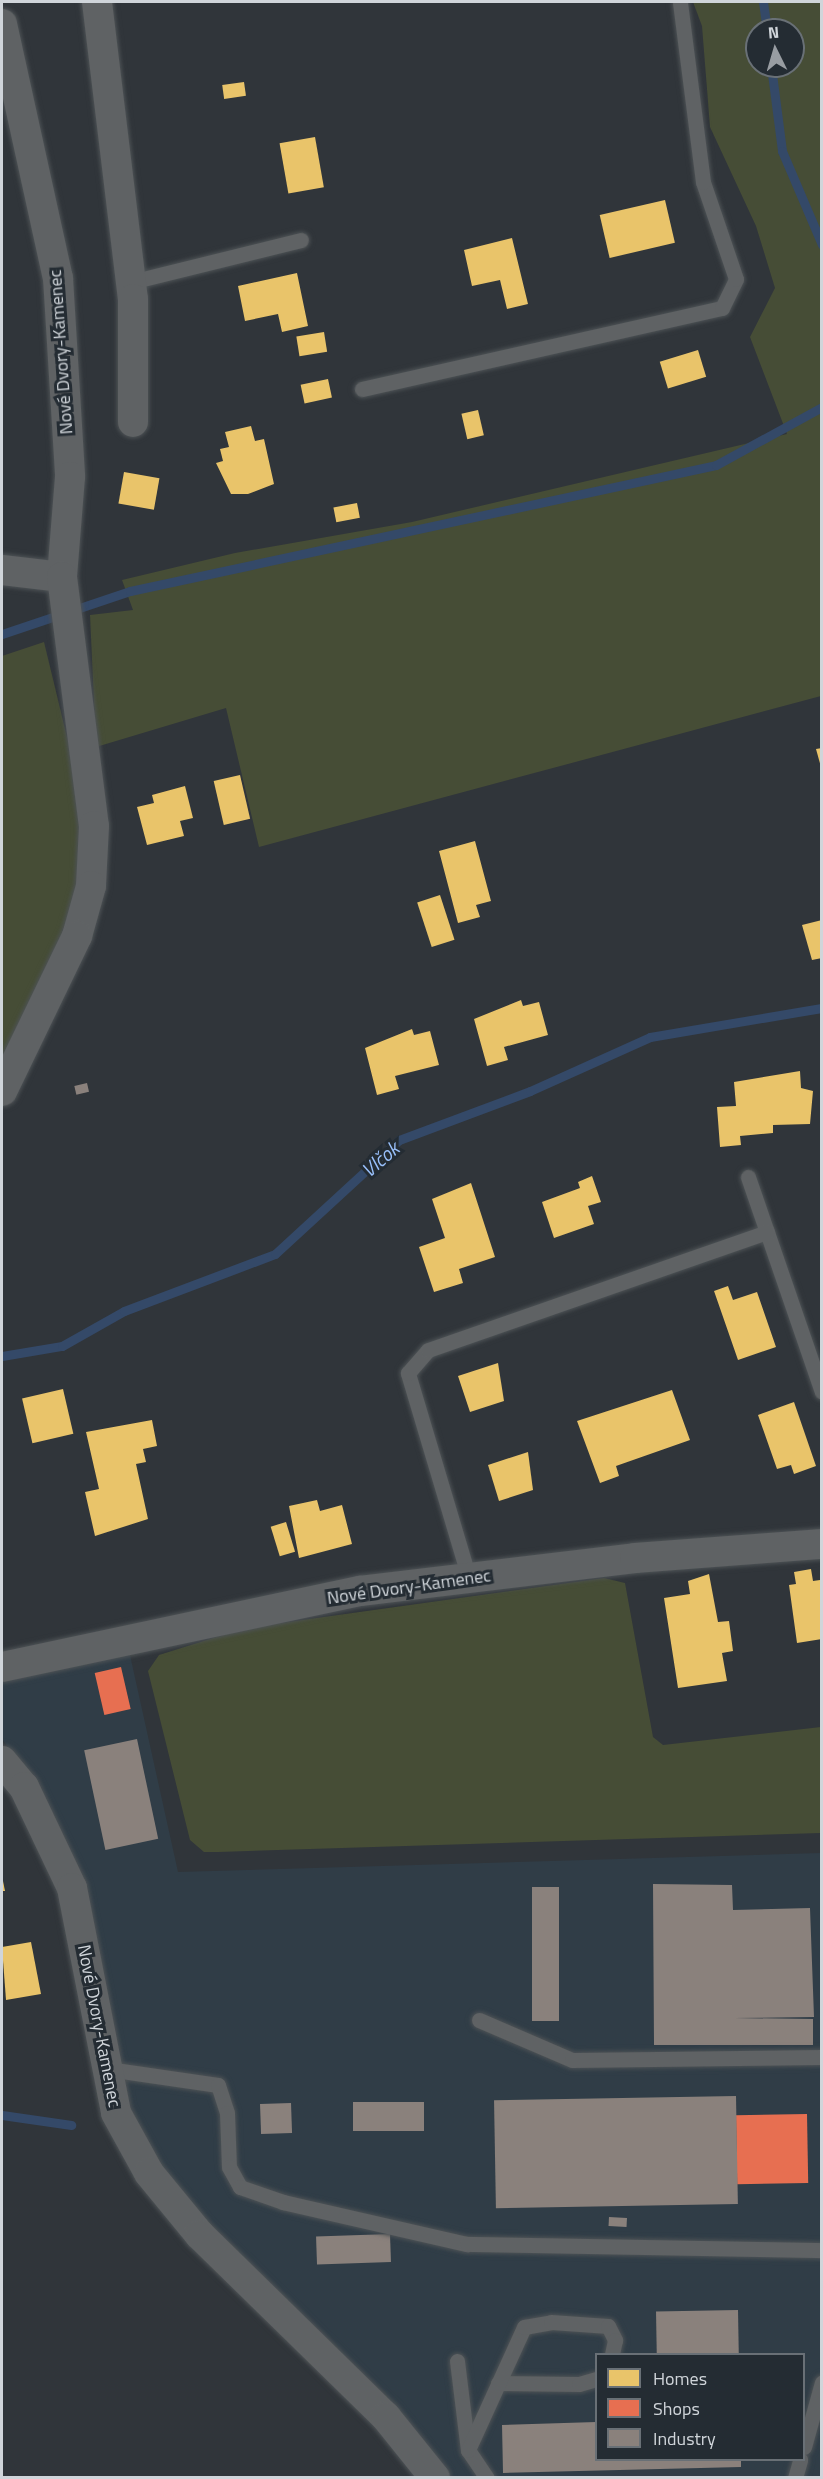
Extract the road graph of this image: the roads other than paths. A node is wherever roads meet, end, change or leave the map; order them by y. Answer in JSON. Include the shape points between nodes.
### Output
{"nodes":[{"id":1,"x":97,"y":2,"type":"edge"},
{"id":2,"x":680,"y":2,"type":"edge"},
{"id":3,"x":3,"y":33,"type":"edge"},
{"id":4,"x":301,"y":240,"type":"dead end"},
{"id":5,"x":131,"y":282,"type":"junction"},
{"id":6,"x":362,"y":389,"type":"dead end"},
{"id":7,"x":133,"y":422,"type":"dead end"},
{"id":8,"x":2,"y":570,"type":"edge"},
{"id":9,"x":64,"y":586,"type":"junction"},
{"id":10,"x":2,"y":1091,"type":"edge"},
{"id":11,"x":748,"y":1177,"type":"dead end"},
{"id":12,"x":767,"y":1232,"type":"junction"},
{"id":13,"x":822,"y":1392,"type":"edge"},
{"id":14,"x":822,"y":1544,"type":"edge"},
{"id":15,"x":469,"y":1578,"type":"junction"},
{"id":16,"x":2,"y":1667,"type":"edge"},
{"id":17,"x":2,"y":1761,"type":"edge"},
{"id":18,"x":479,"y":2020,"type":"dead end"},
{"id":19,"x":822,"y":2057,"type":"edge"},
{"id":20,"x":108,"y":2069,"type":"junction"},
{"id":21,"x":822,"y":2250,"type":"edge"},
{"id":22,"x":612,"y":2353,"type":"edge"},
{"id":23,"x":457,"y":2361,"type":"dead end"},
{"id":24,"x":595,"y":2380,"type":"edge"},
{"id":25,"x":822,"y":2382,"type":"edge"},
{"id":26,"x":498,"y":2383,"type":"junction"},
{"id":27,"x":805,"y":2443,"type":"edge"},
{"id":28,"x":468,"y":2450,"type":"junction"},
{"id":29,"x":800,"y":2461,"type":"edge"},
{"id":30,"x":435,"y":2478,"type":"edge"},
{"id":31,"x":487,"y":2478,"type":"edge"},
{"id":32,"x":795,"y":2478,"type":"edge"}],
"edges":[{"from":1,"to":5,"type":"street"},
{"from":2,"to":6,"type":"lane","via":[[704,182],[736,279],[722,308]]},
{"from":3,"to":9,"type":"street","name":"Nové Dvory-Kamenec","via":[[58,278],[70,477]]},
{"from":4,"to":5,"type":"lane"},
{"from":5,"to":7,"type":"street"},
{"from":8,"to":9,"type":"street"},
{"from":9,"to":10,"type":"street","name":"Nové Dvory-Kamenec","via":[[94,826],[91,886],[77,936]]},
{"from":11,"to":12,"type":"lane"},
{"from":12,"to":13,"type":"lane"},
{"from":12,"to":15,"type":"lane","via":[[428,1350],[408,1373]]},
{"from":14,"to":15,"type":"street","name":"Nové Dvory-Kamenec"},
{"from":15,"to":16,"type":"street","name":"Nové Dvory-Kamenec","via":[[360,1591]]},
{"from":17,"to":20,"type":"street","name":"Nové Dvory-Kamenec","via":[[24,1787],[72,1888]]},
{"from":18,"to":19,"type":"lane","via":[[572,2060]]},
{"from":20,"to":21,"type":"lane","via":[[218,2085],[226,2113],[229,2167],[240,2187],[283,2202],[468,2244]]},
{"from":20,"to":30,"type":"street","name":"Nové Dvory-Kamenec","via":[[116,2113],[149,2173],[200,2235],[386,2417]]},
{"from":22,"to":26,"type":"lane","via":[[615,2340],[608,2326],[550,2322],[524,2326]]},
{"from":23,"to":28,"type":"lane"},
{"from":24,"to":26,"type":"lane","via":[[579,2384]]},
{"from":25,"to":27,"type":"lane"},
{"from":26,"to":28,"type":"lane"},
{"from":28,"to":31,"type":"lane"},
{"from":29,"to":32,"type":"lane"}]}
